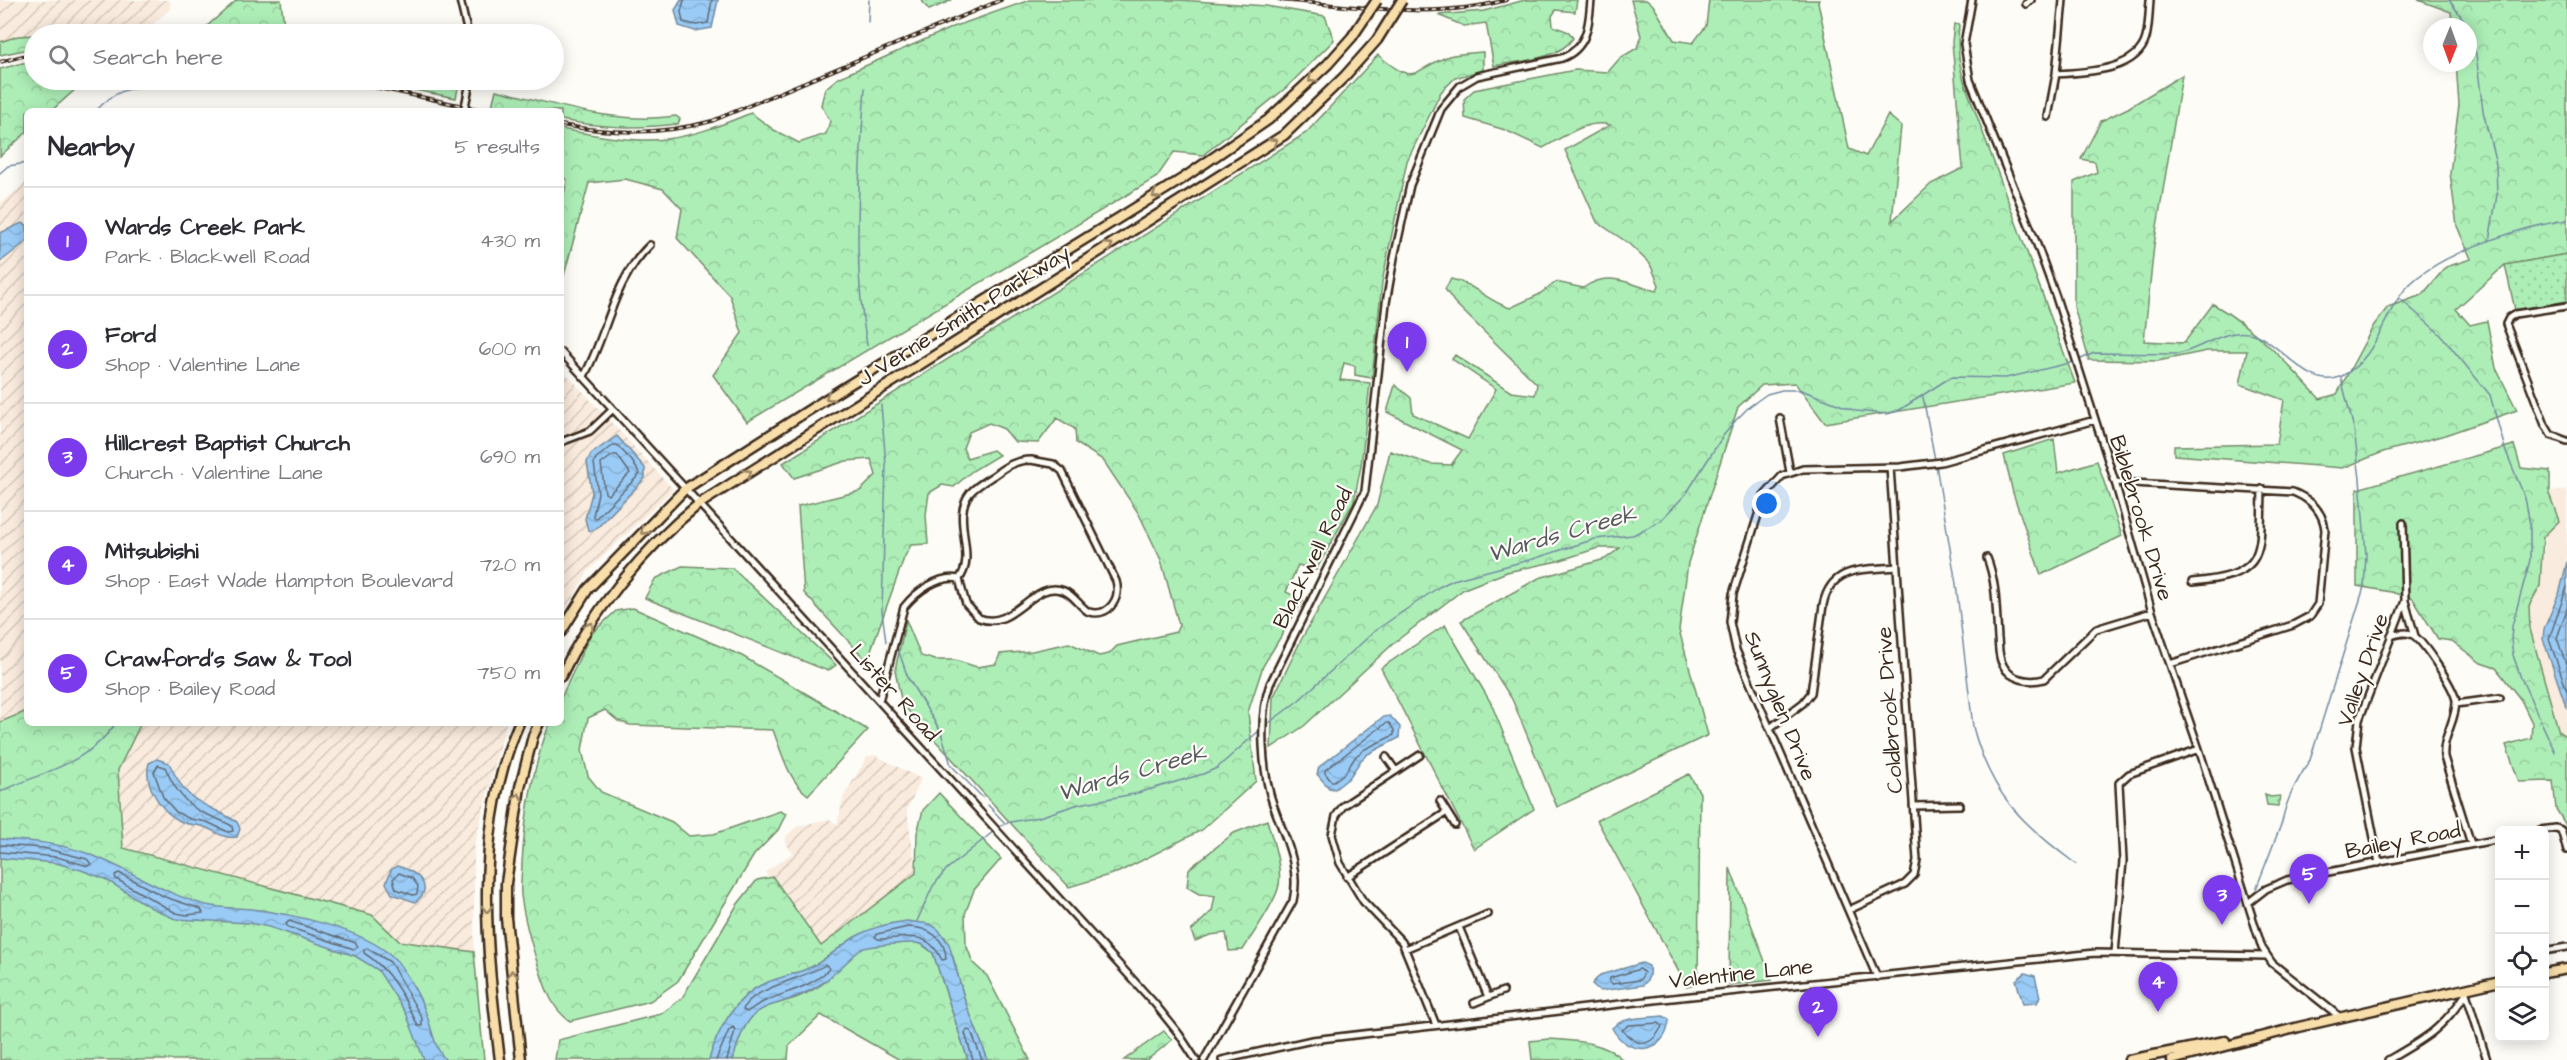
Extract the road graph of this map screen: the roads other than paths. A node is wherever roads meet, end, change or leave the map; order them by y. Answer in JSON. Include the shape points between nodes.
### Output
{"nodes":[{"id":1,"x":460,"y":0,"type":"edge"},
{"id":2,"x":1377,"y":0,"type":"edge"},
{"id":3,"x":1402,"y":0,"type":"edge"},
{"id":4,"x":1592,"y":0,"type":"edge"},
{"id":5,"x":1972,"y":0,"type":"edge"},
{"id":6,"x":2063,"y":0,"type":"edge"},
{"id":7,"x":2150,"y":0,"type":"edge"},
{"id":8,"x":466,"y":24,"type":"edge"},
{"id":9,"x":2056,"y":74,"type":"junction"},
{"id":10,"x":468,"y":90,"type":"edge"},
{"id":11,"x":466,"y":108,"type":"edge"},
{"id":12,"x":2048,"y":117,"type":"dead end"},
{"id":13,"x":650,"y":245,"type":"dead end"},
{"id":14,"x":2567,"y":306,"type":"edge"},
{"id":15,"x":564,"y":355,"type":"edge"},
{"id":16,"x":584,"y":376,"type":"junction"},
{"id":17,"x":612,"y":410,"type":"junction"},
{"id":18,"x":1780,"y":418,"type":"dead end"},
{"id":19,"x":2095,"y":420,"type":"junction"},
{"id":20,"x":564,"y":441,"type":"edge"},
{"id":21,"x":2567,"y":441,"type":"edge"},
{"id":22,"x":1890,"y":467,"type":"junction"},
{"id":23,"x":1790,"y":472,"type":"junction"},
{"id":24,"x":2115,"y":482,"type":"junction"},
{"id":25,"x":685,"y":489,"type":"junction"},
{"id":26,"x":2262,"y":489,"type":"junction"},
{"id":27,"x":699,"y":504,"type":"junction"},
{"id":28,"x":2403,"y":523,"type":"dead end"},
{"id":29,"x":1987,"y":558,"type":"dead end"},
{"id":30,"x":1897,"y":567,"type":"junction"},
{"id":31,"x":959,"y":579,"type":"junction"},
{"id":32,"x":2192,"y":582,"type":"dead end"},
{"id":33,"x":2405,"y":601,"type":"junction"},
{"id":34,"x":2152,"y":612,"type":"junction"},
{"id":35,"x":564,"y":627,"type":"edge"},
{"id":36,"x":2391,"y":636,"type":"junction"},
{"id":37,"x":2415,"y":636,"type":"junction"},
{"id":38,"x":2170,"y":664,"type":"junction"},
{"id":39,"x":564,"y":670,"type":"edge"},
{"id":40,"x":2500,"y":698,"type":"dead end"},
{"id":41,"x":879,"y":701,"type":"junction"},
{"id":42,"x":2456,"y":704,"type":"junction"},
{"id":43,"x":518,"y":726,"type":"edge"},
{"id":44,"x":538,"y":726,"type":"edge"},
{"id":45,"x":1770,"y":728,"type":"junction"},
{"id":46,"x":2199,"y":749,"type":"junction"},
{"id":47,"x":1420,"y":755,"type":"dead end"},
{"id":48,"x":1386,"y":757,"type":"dead end"},
{"id":49,"x":1396,"y":771,"type":"junction"},
{"id":50,"x":1440,"y":801,"type":"dead end"},
{"id":51,"x":1960,"y":805,"type":"dead end"},
{"id":52,"x":1913,"y":806,"type":"junction"},
{"id":53,"x":1447,"y":812,"type":"junction"},
{"id":54,"x":1455,"y":825,"type":"dead end"},
{"id":55,"x":2549,"y":829,"type":"edge"},
{"id":56,"x":2495,"y":839,"type":"edge"},
{"id":57,"x":2471,"y":844,"type":"junction"},
{"id":58,"x":2567,"y":850,"type":"edge"},
{"id":59,"x":2379,"y":863,"type":"junction"},
{"id":60,"x":1347,"y":877,"type":"junction"},
{"id":61,"x":2248,"y":903,"type":"junction"},
{"id":62,"x":1849,"y":910,"type":"junction"},
{"id":63,"x":1488,"y":914,"type":"dead end"},
{"id":64,"x":1459,"y":927,"type":"junction"},
{"id":65,"x":2567,"y":947,"type":"edge"},
{"id":66,"x":1405,"y":949,"type":"junction"},
{"id":67,"x":2549,"y":949,"type":"edge"},
{"id":68,"x":2115,"y":953,"type":"junction"},
{"id":69,"x":2266,"y":956,"type":"junction"},
{"id":70,"x":2567,"y":969,"type":"edge"},
{"id":71,"x":2549,"y":972,"type":"edge"},
{"id":72,"x":1877,"y":977,"type":"junction"},
{"id":73,"x":2495,"y":982,"type":"edge"},
{"id":74,"x":1503,"y":991,"type":"dead end"},
{"id":75,"x":2466,"y":991,"type":"junction"},
{"id":76,"x":1488,"y":997,"type":"junction"},
{"id":77,"x":1474,"y":1003,"type":"dead end"},
{"id":78,"x":2340,"y":1017,"type":"junction"},
{"id":79,"x":1436,"y":1025,"type":"junction"},
{"id":80,"x":2299,"y":1027,"type":"junction"},
{"id":81,"x":2135,"y":1059,"type":"edge"},
{"id":82,"x":500,"y":1060,"type":"edge"},
{"id":83,"x":521,"y":1060,"type":"edge"},
{"id":84,"x":1196,"y":1060,"type":"edge"},
{"id":85,"x":1204,"y":1060,"type":"edge"},
{"id":86,"x":1222,"y":1060,"type":"edge"},
{"id":87,"x":2172,"y":1060,"type":"edge"},
{"id":88,"x":2388,"y":1060,"type":"edge"},
{"id":89,"x":2487,"y":1060,"type":"edge"}],
"edges":[{"from":1,"to":8,"type":"street"},
{"from":2,"to":25,"type":"main road","name":"J Verne Smith Parkway","one_way":true,"bridge":true,"via":[[1328,64],[1268,120],[1182,179]]},
{"from":27,"to":3,"type":"main road","name":"J Verne Smith Parkway","one_way":true,"bridge":true,"via":[[1284,135],[1377,40]]},
{"from":4,"to":85,"type":"street","name":"Blackwell Road","via":[[1588,30],[1574,52],[1468,80],[1446,100],[1410,185],[1386,303],[1365,491],[1264,702],[1267,782],[1293,858],[1296,887],[1290,907]]},
{"from":5,"to":19,"type":"street","name":"Biblebrook Drive","via":[[1964,44],[1966,68],[2039,250]]},
{"from":6,"to":9,"type":"street"},
{"from":7,"to":9,"type":"street","via":[[2146,39],[2138,53],[2092,73]]},
{"from":9,"to":12,"type":"street"},
{"from":10,"to":11,"type":"street","bridge":true},
{"from":13,"to":16,"type":"street","via":[[628,269]]},
{"from":14,"to":21,"type":"street","via":[[2515,314],[2506,324],[2551,435]]},
{"from":15,"to":16,"type":"street","name":"Lister Road"},
{"from":16,"to":17,"type":"street","name":"Lister Road"},
{"from":17,"to":20,"type":"street","via":[[590,431]]},
{"from":17,"to":25,"type":"street","name":"Lister Road"},
{"from":18,"to":23,"type":"street"},
{"from":19,"to":22,"type":"street","via":[[1962,458]]},
{"from":19,"to":24,"type":"street","name":"Biblebrook Drive"},
{"from":22,"to":23,"type":"street"},
{"from":22,"to":30,"type":"street","name":"Coldbrook Drive"},
{"from":23,"to":45,"type":"street","name":"Sunnyglen Drive","via":[[1775,481],[1764,496],[1731,608],[1736,650]]},
{"from":24,"to":26,"type":"street"},
{"from":24,"to":34,"type":"street","name":"Biblebrook Drive"},
{"from":25,"to":27,"type":"street","name":"Lister Road"},
{"from":25,"to":35,"type":"main road","name":"J Verne Smith Parkway","one_way":true,"via":[[588,588]]},
{"from":26,"to":32,"type":"street","via":[[2260,547],[2256,558],[2238,573]]},
{"from":26,"to":38,"type":"street","via":[[2305,497],[2323,519],[2316,608],[2293,625]]},
{"from":39,"to":27,"type":"main road","name":"J Verne Smith Parkway","one_way":true,"via":[[606,602],[669,528]]},
{"from":27,"to":41,"type":"street","name":"Lister Road"},
{"from":28,"to":33,"type":"street","name":"Valley Drive"},
{"from":29,"to":34,"type":"street","via":[[1993,572],[2000,658],[2008,672],[2020,679],[2044,679],[2096,629]]},
{"from":30,"to":45,"type":"street","via":[[1853,571],[1834,582],[1825,597],[1812,693]]},
{"from":30,"to":52,"type":"street","name":"Coldbrook Drive"},
{"from":31,"to":31,"type":"street","via":[[966,567],[966,500],[975,488],[1004,467],[1031,460],[1053,464],[1062,471],[1118,592],[1112,606],[1094,613],[1065,592],[1047,591],[1005,618],[992,621],[979,618],[969,609]]},
{"from":31,"to":41,"type":"street","via":[[927,586],[904,608]]},
{"from":33,"to":36,"type":"street","name":"Valley Drive"},
{"from":33,"to":37,"type":"street"},
{"from":34,"to":38,"type":"street","name":"Biblebrook Drive"},
{"from":36,"to":37,"type":"street"},
{"from":36,"to":59,"type":"street","name":"Valley Drive","via":[[2356,733]]},
{"from":37,"to":42,"type":"street","via":[[2450,683]]},
{"from":38,"to":46,"type":"street","name":"Biblebrook Drive"},
{"from":40,"to":42,"type":"street"},
{"from":41,"to":84,"type":"street","name":"Lister Road","via":[[1168,1018]]},
{"from":42,"to":57,"type":"street","via":[[2444,743],[2444,757]]},
{"from":43,"to":82,"type":"main road","one_way":true,"via":[[499,786],[488,850],[487,943]]},
{"from":83,"to":44,"type":"main road","one_way":true,"via":[[506,883],[520,787]]},
{"from":45,"to":62,"type":"street","name":"Sunnyglen Drive"},
{"from":46,"to":61,"type":"street","name":"Biblebrook Drive"},
{"from":46,"to":68,"type":"street","via":[[2128,774],[2119,783],[2123,861]]},
{"from":47,"to":49,"type":"street"},
{"from":48,"to":49,"type":"street"},
{"from":49,"to":60,"type":"street","via":[[1343,806],[1336,816],[1332,835]]},
{"from":50,"to":53,"type":"street"},
{"from":51,"to":52,"type":"street"},
{"from":52,"to":62,"type":"street","name":"Coldbrook Drive","via":[[1917,860],[1914,875],[1905,884]]},
{"from":53,"to":54,"type":"street"},
{"from":53,"to":60,"type":"street"},
{"from":55,"to":58,"type":"street","via":[[2561,830]]},
{"from":56,"to":57,"type":"street","name":"Bailey Road"},
{"from":57,"to":59,"type":"street","name":"Bailey Road"},
{"from":59,"to":61,"type":"street","name":"Bailey Road","via":[[2286,880]]},
{"from":60,"to":66,"type":"street","via":[[1363,902]]},
{"from":61,"to":69,"type":"street","name":"Biblebrook Drive"},
{"from":62,"to":72,"type":"street","name":"Sunnyglen Drive"},
{"from":63,"to":64,"type":"street"},
{"from":64,"to":66,"type":"street"},
{"from":64,"to":76,"type":"street"},
{"from":65,"to":67,"type":"street"},
{"from":66,"to":79,"type":"street"},
{"from":68,"to":69,"type":"street","name":"Valentine Lane"},
{"from":68,"to":72,"type":"street","name":"Valentine Lane"},
{"from":69,"to":78,"type":"street"},
{"from":70,"to":71,"type":"main road"},
{"from":72,"to":79,"type":"street","name":"Valentine Lane"},
{"from":73,"to":75,"type":"main road"},
{"from":74,"to":76,"type":"street"},
{"from":75,"to":78,"type":"main road"},
{"from":75,"to":88,"type":"street","via":[[2435,1032]]},
{"from":75,"to":89,"type":"street"},
{"from":76,"to":77,"type":"street"},
{"from":78,"to":80,"type":"main road"},
{"from":79,"to":86,"type":"street","name":"Valentine Lane","via":[[1312,1040]]},
{"from":80,"to":81,"type":"main road"},
{"from":80,"to":87,"type":"main road"}]}
